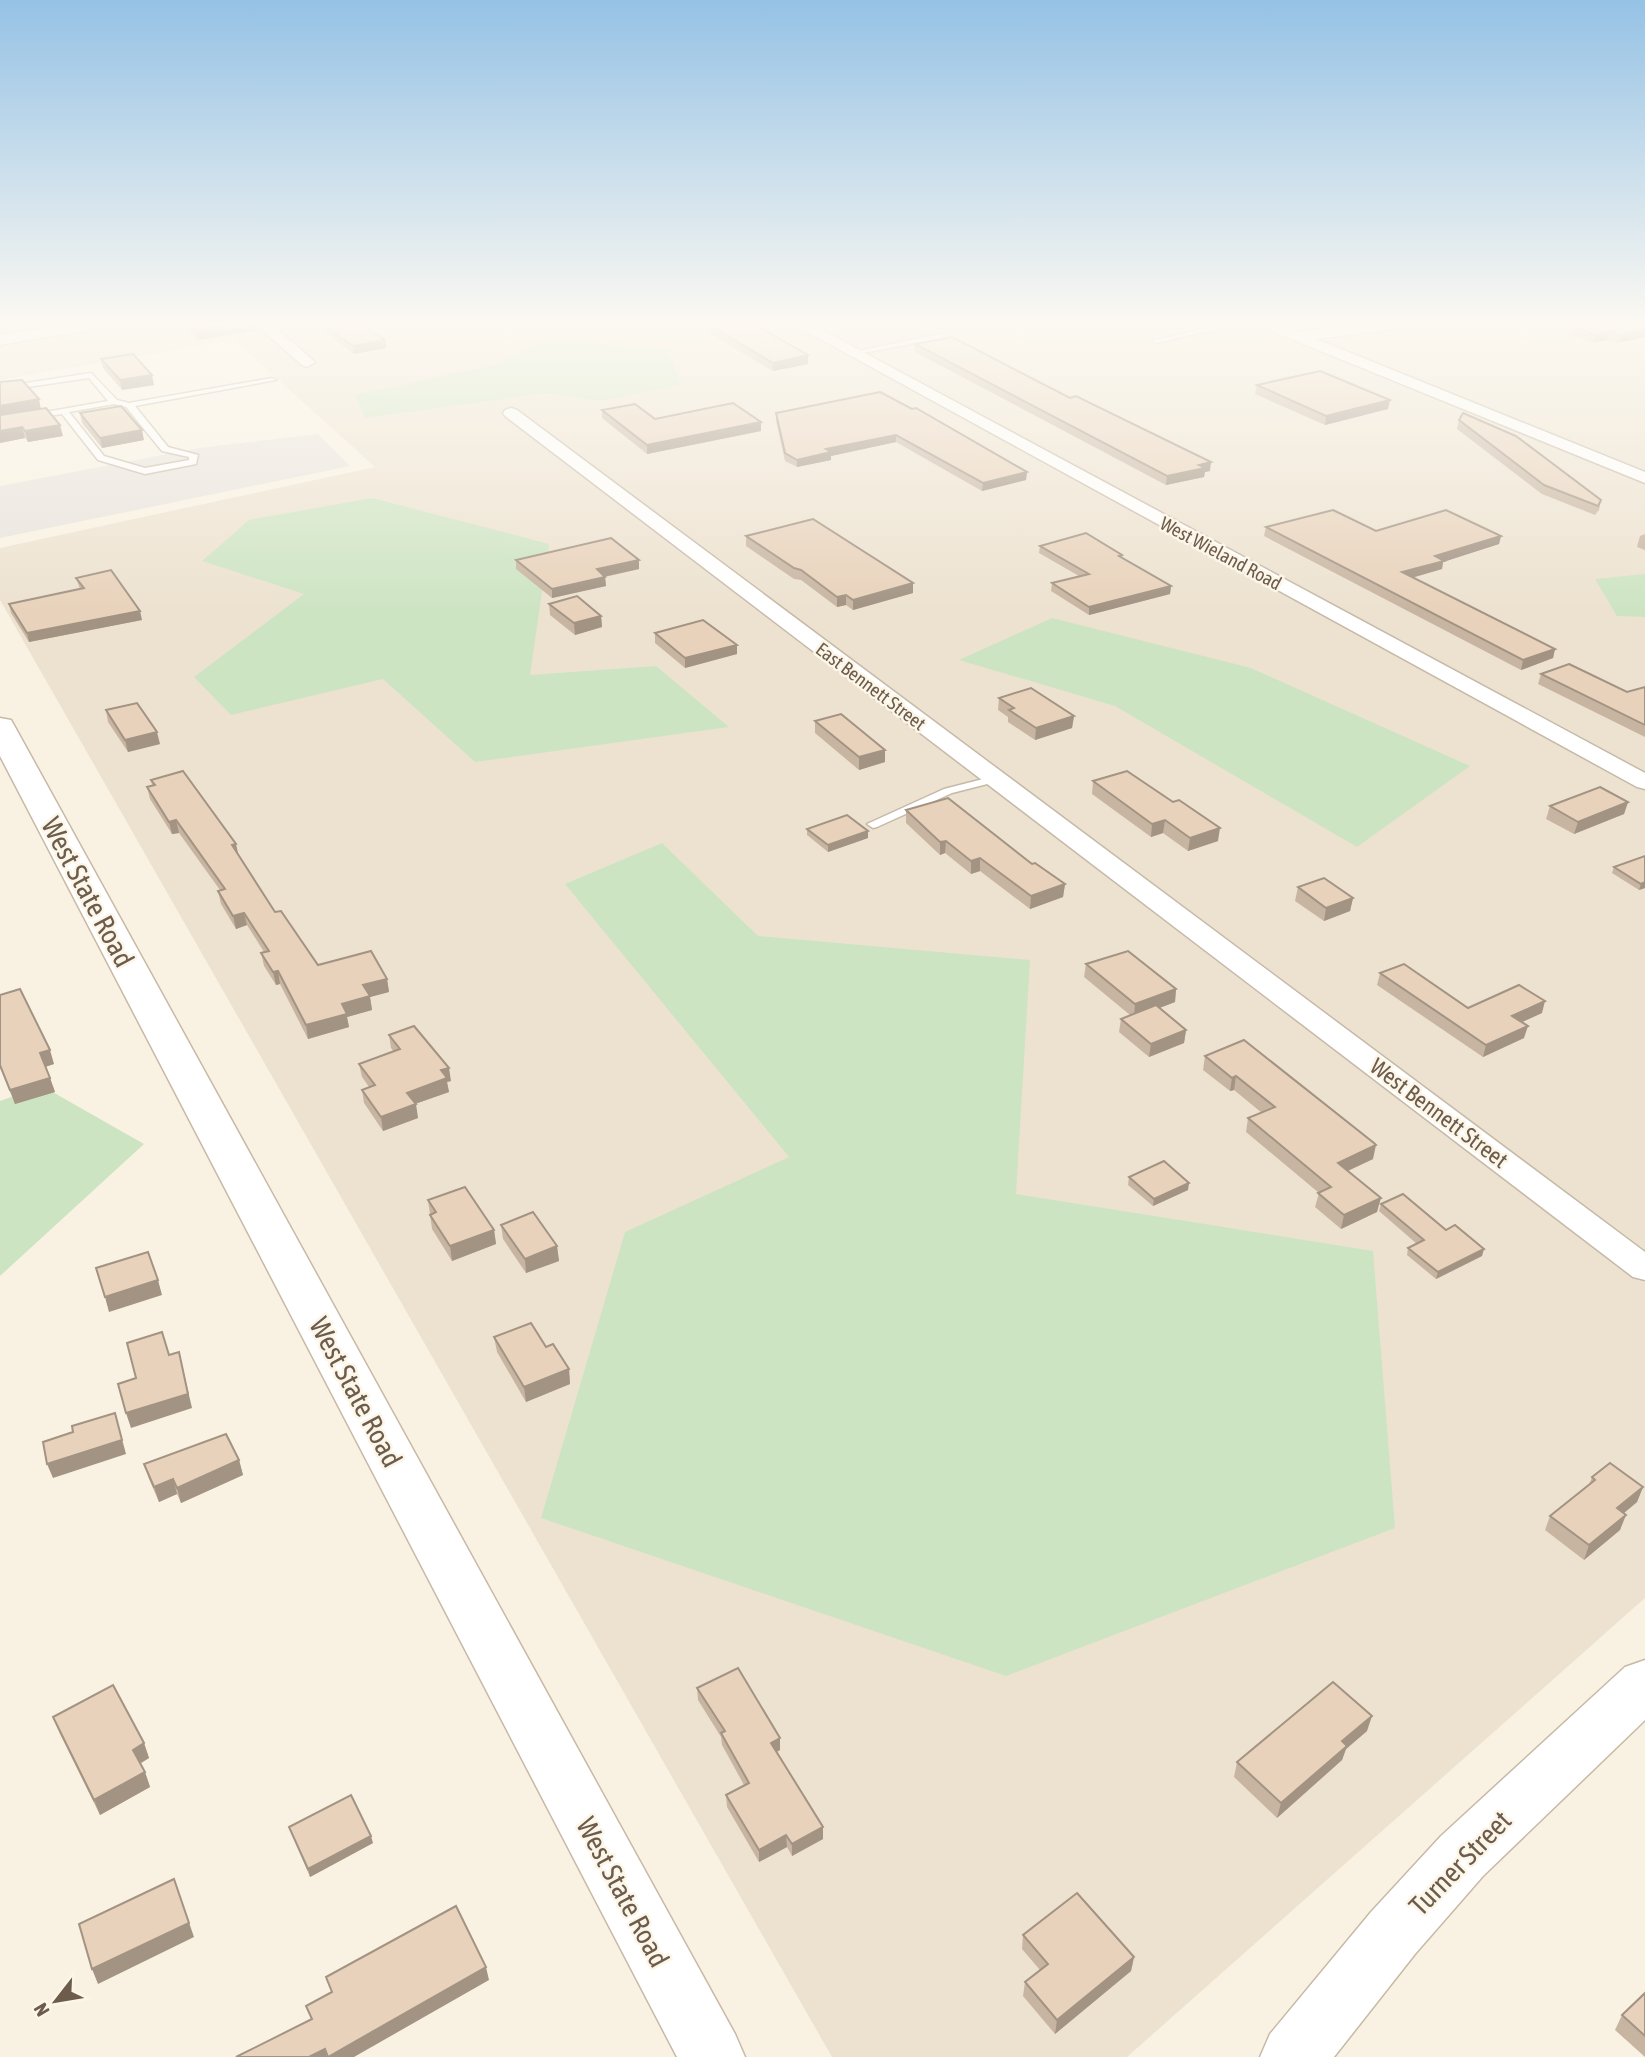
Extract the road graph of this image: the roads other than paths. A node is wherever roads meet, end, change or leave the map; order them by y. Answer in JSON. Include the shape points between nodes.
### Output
{"nodes":[{"id":1,"x":17,"y":419,"type":"edge"},
{"id":2,"x":70,"y":419,"type":"edge"},
{"id":3,"x":140,"y":419,"type":"edge"},
{"id":4,"x":519,"y":419,"type":"edge"},
{"id":5,"x":975,"y":419,"type":"edge"},
{"id":6,"x":1500,"y":419,"type":"edge"},
{"id":7,"x":0,"y":422,"type":"edge"},
{"id":8,"x":1645,"y":478,"type":"edge"},
{"id":9,"x":0,"y":727,"type":"edge"},
{"id":10,"x":995,"y":779,"type":"junction"},
{"id":11,"x":1645,"y":782,"type":"edge"},
{"id":12,"x":873,"y":824,"type":"dead end"},
{"id":13,"x":1232,"y":957,"type":"joint"},
{"id":14,"x":1645,"y":1269,"type":"edge"},
{"id":15,"x":1645,"y":1684,"type":"edge"},
{"id":16,"x":712,"y":2057,"type":"edge"},
{"id":17,"x":1293,"y":2057,"type":"edge"}],
"edges":[{"from":1,"to":7,"type":"lane"},
{"from":2,"to":3,"type":"lane","via":[[101,458],[145,471],[193,462],[194,455],[164,449]]},
{"from":4,"to":10,"type":"street","name":"East Bennett Street"},
{"from":5,"to":11,"type":"street","name":"West Wieland Road"},
{"from":6,"to":8,"type":"street"},
{"from":9,"to":16,"type":"street","name":"West State Road"},
{"from":10,"to":12,"type":"lane","via":[[948,791]]},
{"from":10,"to":13,"type":"street","name":"East Bennett Street"},
{"from":13,"to":14,"type":"street","name":"West Bennett Street"},
{"from":15,"to":17,"type":"street","name":"Turner Street","via":[[1462,1856]]}]}
